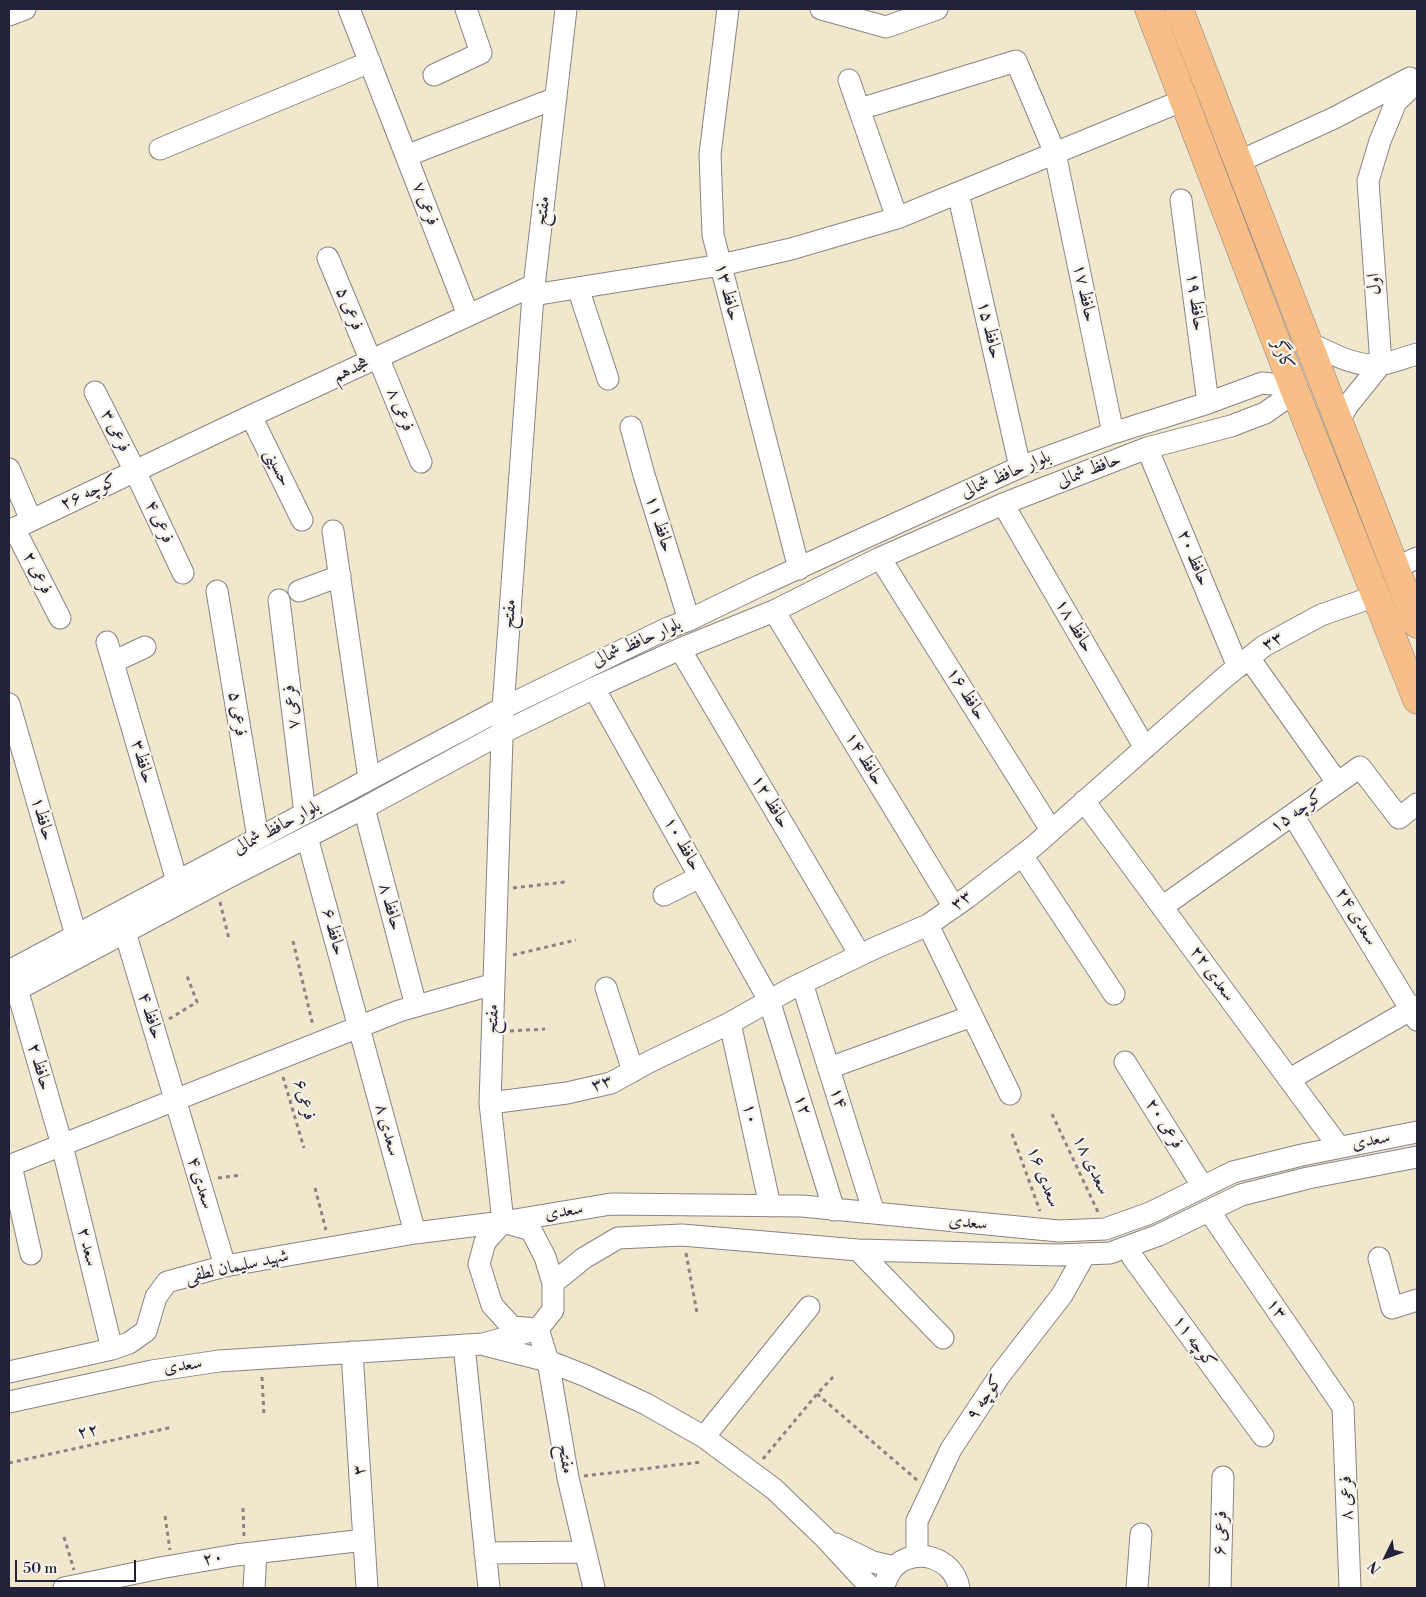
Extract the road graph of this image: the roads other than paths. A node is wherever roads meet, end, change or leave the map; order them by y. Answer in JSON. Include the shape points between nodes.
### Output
{"nodes":[{"id":1,"x":25,"y":9,"type":"edge"},
{"id":2,"x":349,"y":9,"type":"edge"},
{"id":3,"x":466,"y":9,"type":"edge"},
{"id":4,"x":566,"y":9,"type":"edge"},
{"id":5,"x":728,"y":9,"type":"edge"},
{"id":6,"x":821,"y":9,"type":"edge"},
{"id":7,"x":1149,"y":9,"type":"edge"},
{"id":8,"x":1179,"y":9,"type":"edge"},
{"id":9,"x":929,"y":10,"type":"edge"},
{"id":10,"x":9,"y":15,"type":"edge"},
{"id":11,"x":370,"y":62,"type":"junction"},
{"id":12,"x":1417,"y":74,"type":"edge"},
{"id":13,"x":434,"y":75,"type":"dead end"},
{"id":14,"x":849,"y":80,"type":"dead end"},
{"id":15,"x":1417,"y":82,"type":"edge"},
{"id":16,"x":556,"y":98,"type":"junction"},
{"id":17,"x":1184,"y":100,"type":"junction"},
{"id":18,"x":860,"y":110,"type":"junction"},
{"id":19,"x":160,"y":150,"type":"dead end"},
{"id":20,"x":1055,"y":154,"type":"junction"},
{"id":21,"x":406,"y":156,"type":"junction"},
{"id":22,"x":1238,"y":162,"type":"junction"},
{"id":23,"x":958,"y":193,"type":"junction"},
{"id":24,"x":1181,"y":200,"type":"dead end"},
{"id":25,"x":897,"y":218,"type":"junction"},
{"id":26,"x":328,"y":258,"type":"dead end"},
{"id":27,"x":721,"y":265,"type":"junction"},
{"id":28,"x":578,"y":288,"type":"junction"},
{"id":29,"x":533,"y":290,"type":"junction"},
{"id":30,"x":468,"y":316,"type":"junction"},
{"id":31,"x":1307,"y":342,"type":"junction"},
{"id":32,"x":1417,"y":354,"type":"edge"},
{"id":33,"x":375,"y":359,"type":"junction"},
{"id":34,"x":1381,"y":364,"type":"junction"},
{"id":35,"x":608,"y":378,"type":"dead end"},
{"id":36,"x":1294,"y":386,"type":"junction"},
{"id":37,"x":94,"y":392,"type":"dead end"},
{"id":38,"x":1208,"y":403,"type":"junction"},
{"id":39,"x":251,"y":416,"type":"junction"},
{"id":40,"x":1338,"y":422,"type":"junction"},
{"id":41,"x":631,"y":427,"type":"dead end"},
{"id":42,"x":1113,"y":433,"type":"junction"},
{"id":43,"x":1147,"y":448,"type":"junction"},
{"id":44,"x":169,"y":455,"type":"joint"},
{"id":45,"x":421,"y":462,"type":"dead end"},
{"id":46,"x":1020,"y":467,"type":"junction"},
{"id":47,"x":9,"y":469,"type":"edge"},
{"id":48,"x":135,"y":471,"type":"junction"},
{"id":49,"x":1003,"y":504,"type":"junction"},
{"id":50,"x":302,"y":520,"type":"dead end"},
{"id":51,"x":18,"y":526,"type":"edge"},
{"id":52,"x":333,"y":531,"type":"dead end"},
{"id":53,"x":880,"y":558,"type":"junction"},
{"id":54,"x":1406,"y":563,"type":"edge"},
{"id":55,"x":799,"y":569,"type":"junction"},
{"id":56,"x":182,"y":573,"type":"dead end"},
{"id":57,"x":340,"y":576,"type":"junction"},
{"id":58,"x":217,"y":591,"type":"dead end"},
{"id":59,"x":299,"y":591,"type":"dead end"},
{"id":60,"x":1376,"y":596,"type":"junction"},
{"id":61,"x":280,"y":600,"type":"dead end"},
{"id":62,"x":774,"y":611,"type":"junction"},
{"id":63,"x":60,"y":618,"type":"dead end"},
{"id":64,"x":689,"y":620,"type":"junction"},
{"id":65,"x":1417,"y":624,"type":"edge"},
{"id":66,"x":145,"y":647,"type":"dead end"},
{"id":67,"x":680,"y":649,"type":"junction"},
{"id":68,"x":1244,"y":663,"type":"junction"},
{"id":69,"x":594,"y":688,"type":"junction"},
{"id":70,"x":1417,"y":700,"type":"edge"},
{"id":71,"x":9,"y":704,"type":"edge"},
{"id":72,"x":503,"y":708,"type":"junction"},
{"id":73,"x":502,"y":734,"type":"junction"},
{"id":74,"x":1145,"y":748,"type":"junction"},
{"id":75,"x":369,"y":779,"type":"junction"},
{"id":76,"x":1336,"y":782,"type":"junction"},
{"id":77,"x":1084,"y":801,"type":"junction"},
{"id":78,"x":1417,"y":804,"type":"edge"},
{"id":79,"x":364,"y":808,"type":"junction"},
{"id":80,"x":305,"y":813,"type":"junction"},
{"id":81,"x":1293,"y":815,"type":"junction"},
{"id":82,"x":1051,"y":830,"type":"junction"},
{"id":83,"x":308,"y":837,"type":"junction"},
{"id":84,"x":258,"y":838,"type":"junction"},
{"id":85,"x":1022,"y":855,"type":"junction"},
{"id":86,"x":700,"y":877,"type":"junction"},
{"id":87,"x":177,"y":881,"type":"junction"},
{"id":88,"x":664,"y":895,"type":"dead end"},
{"id":89,"x":954,"y":907,"type":"junction"},
{"id":90,"x":1162,"y":907,"type":"junction"},
{"id":91,"x":928,"y":925,"type":"junction"},
{"id":92,"x":125,"y":932,"type":"junction"},
{"id":93,"x":76,"y":935,"type":"junction"},
{"id":94,"x":860,"y":955,"type":"junction"},
{"id":95,"x":802,"y":983,"type":"junction"},
{"id":96,"x":494,"y":984,"type":"junction"},
{"id":97,"x":11,"y":985,"type":"edge"},
{"id":98,"x":606,"y":988,"type":"dead end"},
{"id":99,"x":1114,"y":994,"type":"dead end"},
{"id":100,"x":769,"y":1000,"type":"junction"},
{"id":101,"x":416,"y":1006,"type":"junction"},
{"id":102,"x":1415,"y":1012,"type":"edge"},
{"id":103,"x":972,"y":1016,"type":"junction"},
{"id":104,"x":730,"y":1023,"type":"junction"},
{"id":105,"x":358,"y":1027,"type":"junction"},
{"id":106,"x":1125,"y":1062,"type":"dead end"},
{"id":107,"x":829,"y":1068,"type":"junction"},
{"id":108,"x":633,"y":1071,"type":"junction"},
{"id":109,"x":1290,"y":1079,"type":"junction"},
{"id":110,"x":1010,"y":1094,"type":"dead end"},
{"id":111,"x":175,"y":1100,"type":"junction"},
{"id":112,"x":490,"y":1103,"type":"junction"},
{"id":113,"x":1417,"y":1132,"type":"edge"},
{"id":114,"x":62,"y":1145,"type":"junction"},
{"id":115,"x":1339,"y":1147,"type":"junction"},
{"id":116,"x":1416,"y":1161,"type":"edge"},
{"id":117,"x":10,"y":1166,"type":"edge"},
{"id":118,"x":1203,"y":1187,"type":"junction"},
{"id":119,"x":611,"y":1204,"type":"junction"},
{"id":120,"x":770,"y":1206,"type":"junction"},
{"id":121,"x":834,"y":1210,"type":"junction"},
{"id":122,"x":1209,"y":1211,"type":"junction"},
{"id":123,"x":874,"y":1213,"type":"junction"},
{"id":124,"x":503,"y":1222,"type":"junction"},
{"id":125,"x":415,"y":1233,"type":"junction"},
{"id":126,"x":618,"y":1238,"type":"junction"},
{"id":127,"x":1127,"y":1247,"type":"junction"},
{"id":128,"x":858,"y":1250,"type":"junction"},
{"id":129,"x":31,"y":1254,"type":"dead end"},
{"id":130,"x":1085,"y":1254,"type":"junction"},
{"id":131,"x":1379,"y":1258,"type":"dead end"},
{"id":132,"x":225,"y":1266,"type":"junction"},
{"id":133,"x":554,"y":1283,"type":"junction"},
{"id":134,"x":1417,"y":1300,"type":"edge"},
{"id":135,"x":809,"y":1306,"type":"dead end"},
{"id":136,"x":538,"y":1329,"type":"junction"},
{"id":137,"x":943,"y":1338,"type":"dead end"},
{"id":138,"x":473,"y":1345,"type":"junction"},
{"id":139,"x":112,"y":1349,"type":"junction"},
{"id":140,"x":352,"y":1352,"type":"junction"},
{"id":141,"x":548,"y":1361,"type":"junction"},
{"id":142,"x":9,"y":1372,"type":"edge"},
{"id":143,"x":9,"y":1402,"type":"edge"},
{"id":144,"x":1343,"y":1407,"type":"joint"},
{"id":145,"x":1263,"y":1436,"type":"dead end"},
{"id":146,"x":704,"y":1437,"type":"junction"},
{"id":147,"x":1223,"y":1477,"type":"dead end"},
{"id":148,"x":1141,"y":1534,"type":"dead end"},
{"id":149,"x":825,"y":1538,"type":"junction"},
{"id":150,"x":364,"y":1540,"type":"junction"},
{"id":151,"x":485,"y":1552,"type":"junction"},
{"id":152,"x":585,"y":1552,"type":"junction"},
{"id":153,"x":250,"y":1554,"type":"junction"},
{"id":154,"x":917,"y":1556,"type":"junction"},
{"id":155,"x":894,"y":1567,"type":"junction"},
{"id":156,"x":961,"y":1586,"type":"edge"},
{"id":157,"x":71,"y":1587,"type":"edge"},
{"id":158,"x":254,"y":1588,"type":"edge"},
{"id":159,"x":367,"y":1588,"type":"edge"},
{"id":160,"x":489,"y":1588,"type":"edge"},
{"id":161,"x":594,"y":1588,"type":"edge"},
{"id":162,"x":871,"y":1588,"type":"edge"},
{"id":163,"x":883,"y":1588,"type":"edge"},
{"id":164,"x":1137,"y":1588,"type":"edge"},
{"id":165,"x":1220,"y":1588,"type":"edge"},
{"id":166,"x":1350,"y":1588,"type":"edge"}],
"edges":[{"from":1,"to":10,"type":"street"},
{"from":2,"to":11,"type":"street"},
{"from":3,"to":13,"type":"street","via":[[481,53]]},
{"from":4,"to":16,"type":"street","name":"مفتح"},
{"from":5,"to":27,"type":"street","name":"حافظ ۱۳","via":[[710,154],[713,235]]},
{"from":6,"to":9,"type":"street","via":[[886,27]]},
{"from":7,"to":17,"type":"main road","name":"کارگر"},
{"from":8,"to":22,"type":"main road","name":"کارگر"},
{"from":11,"to":19,"type":"street"},
{"from":11,"to":21,"type":"street","name":"فرعی ۷"},
{"from":12,"to":22,"type":"street","via":[[1334,118]]},
{"from":14,"to":18,"type":"street"},
{"from":15,"to":34,"type":"street","name":"اول","via":[[1396,102],[1368,181]]},
{"from":16,"to":21,"type":"street"},
{"from":16,"to":29,"type":"street","name":"مفتح"},
{"from":17,"to":20,"type":"street","name":"هجدهم"},
{"from":17,"to":36,"type":"main road","name":"کارگر"},
{"from":18,"to":20,"type":"street","name":"حافظ ۱۷","via":[[1016,61]]},
{"from":18,"to":25,"type":"street"},
{"from":20,"to":23,"type":"street","name":"هجدهم"},
{"from":20,"to":42,"type":"street","name":"حافظ ۱۷"},
{"from":21,"to":30,"type":"street","name":"فرعی ۷"},
{"from":22,"to":31,"type":"main road","name":"کارگر"},
{"from":23,"to":25,"type":"street","name":"هجدهم"},
{"from":23,"to":46,"type":"street","name":"حافظ ۱۵"},
{"from":24,"to":38,"type":"street","name":"حافظ ۱۹"},
{"from":25,"to":27,"type":"street","name":"هجدهم","via":[[791,249]]},
{"from":26,"to":33,"type":"street","name":"فرعی ۵"},
{"from":27,"to":28,"type":"street","name":"هجدهم"},
{"from":27,"to":55,"type":"street","name":"حافظ ۱۳"},
{"from":28,"to":29,"type":"street","name":"هجدهم"},
{"from":28,"to":35,"type":"street"},
{"from":29,"to":30,"type":"street","name":"هجدهم"},
{"from":29,"to":72,"type":"street","name":"مفتح"},
{"from":30,"to":33,"type":"street","name":"هجدهم"},
{"from":31,"to":34,"type":"street","via":[[1348,360]]},
{"from":31,"to":40,"type":"main road","name":"کارگر"},
{"from":32,"to":34,"type":"street"},
{"from":33,"to":39,"type":"street","name":"هجدهم"},
{"from":33,"to":45,"type":"street","name":"فرعی ۸"},
{"from":34,"to":40,"type":"street"},
{"from":36,"to":38,"type":"street","name":"بلوار حافظ شمالی","via":[[1262,383]]},
{"from":36,"to":43,"type":"street","name":"حافظ شمالی","via":[[1285,399],[1265,413],[1231,426]]},
{"from":36,"to":60,"type":"main road","name":"کارگر"},
{"from":37,"to":48,"type":"street","name":"فرعی ۳"},
{"from":38,"to":42,"type":"street","name":"بلوار حافظ شمالی"},
{"from":39,"to":44,"type":"street","name":"هجدهم"},
{"from":39,"to":50,"type":"street","name":"حسینی"},
{"from":40,"to":54,"type":"main road","name":"کارگر"},
{"from":41,"to":64,"type":"street","name":"حافظ ۱۱"},
{"from":42,"to":46,"type":"street","name":"بلوار حافظ شمالی"},
{"from":43,"to":49,"type":"street","name":"حافظ شمالی"},
{"from":43,"to":68,"type":"street","name":"حافظ ۲۰"},
{"from":44,"to":48,"type":"street","name":"کوچه ۲۶"},
{"from":46,"to":55,"type":"street","name":"بلوار حافظ شمالی"},
{"from":47,"to":51,"type":"street","name":"فرعی ۲"},
{"from":48,"to":51,"type":"street","name":"کوچه ۲۶"},
{"from":48,"to":56,"type":"street","name":"فرعی ۴"},
{"from":49,"to":53,"type":"street","name":"حافظ شمالی"},
{"from":49,"to":74,"type":"street","name":"حافظ ۱۸"},
{"from":51,"to":63,"type":"street","name":"فرعی ۲"},
{"from":52,"to":57,"type":"street"},
{"from":53,"to":62,"type":"street","name":"بلوار حافظ شمالی"},
{"from":53,"to":82,"type":"street","name":"حافظ ۱۶"},
{"from":54,"to":65,"type":"main road","name":"کارگر"},
{"from":55,"to":64,"type":"street","name":"بلوار حافظ شمالی"},
{"from":57,"to":59,"type":"street"},
{"from":57,"to":75,"type":"street"},
{"from":58,"to":84,"type":"street","name":"فرعی ۵"},
{"from":60,"to":68,"type":"street","name":"۳۳","via":[[1321,615],[1264,646]]},
{"from":60,"to":70,"type":"main road","name":"کارگر"},
{"from":61,"to":80,"type":"street","name":"فرعی ۷"},
{"from":62,"to":67,"type":"street","name":"بلوار حافظ شمالی"},
{"from":62,"to":89,"type":"street","name":"حافظ ۱۴"},
{"from":64,"to":72,"type":"street","name":"بلوار حافظ شمالی"},
{"from":66,"to":87,"type":"street","name":"حافظ۳","via":[[110,652]]},
{"from":67,"to":69,"type":"street","name":"بلوار حافظ شمالی"},
{"from":67,"to":94,"type":"street","name":"حافظ ۱۲"},
{"from":68,"to":74,"type":"street","name":"۳۳"},
{"from":68,"to":76,"type":"street","name":"حافظ ۲۰"},
{"from":69,"to":73,"type":"street","name":"بلوار حافظ شمالی"},
{"from":69,"to":86,"type":"street","name":"حافظ ۱۰"},
{"from":71,"to":93,"type":"street","name":"حافظ۱"},
{"from":72,"to":73,"type":"street","name":"مفتح"},
{"from":72,"to":75,"type":"street","name":"بلوار حافظ شمالی"},
{"from":73,"to":79,"type":"street","name":"بلوار حافظ شمالی"},
{"from":73,"to":96,"type":"street","name":"مفتح"},
{"from":74,"to":77,"type":"street","name":"۳۳"},
{"from":75,"to":80,"type":"street","name":"بلوار حافظ شمالی"},
{"from":76,"to":78,"type":"street","name":"کوچه ۱۵","via":[[1360,767],[1399,818]]},
{"from":76,"to":81,"type":"street","name":"کوچه ۱۵"},
{"from":77,"to":82,"type":"street","name":"۳۳"},
{"from":77,"to":90,"type":"street","name":"سعدی ۲۲"},
{"from":79,"to":83,"type":"street","name":"بلوار حافظ شمالی"},
{"from":79,"to":101,"type":"street","name":"حافظ ۸"},
{"from":80,"to":84,"type":"street","name":"بلوار حافظ شمالی"},
{"from":81,"to":90,"type":"street","name":"کوچه ۱۵"},
{"from":81,"to":102,"type":"street","name":"سعدی ۲۴"},
{"from":82,"to":85,"type":"street","name":"۳۳"},
{"from":83,"to":92,"type":"street","name":"بلوار حافظ شمالی"},
{"from":83,"to":105,"type":"street","name":"حافظ ۶"},
{"from":84,"to":87,"type":"street","name":"بلوار حافظ شمالی"},
{"from":85,"to":89,"type":"street","name":"۳۳"},
{"from":85,"to":99,"type":"street"},
{"from":86,"to":88,"type":"street"},
{"from":86,"to":100,"type":"street","name":"حافظ ۱۰"},
{"from":87,"to":93,"type":"street","name":"بلوار حافظ شمالی"},
{"from":89,"to":91,"type":"street","name":"۳۳"},
{"from":90,"to":109,"type":"street","name":"سعدی ۲۲"},
{"from":91,"to":94,"type":"street","name":"۳۳"},
{"from":91,"to":103,"type":"street"},
{"from":92,"to":97,"type":"street","name":"بلوار حافظ شمالی"},
{"from":92,"to":111,"type":"street","name":"حافظ ۴"},
{"from":93,"to":97,"type":"street","name":"بلوار حافظ شمالی"},
{"from":94,"to":95,"type":"street","name":"۳۳"},
{"from":95,"to":100,"type":"street","name":"۳۳"},
{"from":95,"to":107,"type":"street","name":"۱۴"},
{"from":96,"to":101,"type":"street"},
{"from":96,"to":112,"type":"street","name":"مفتح"},
{"from":97,"to":114,"type":"street","name":"حافظ ۲"},
{"from":98,"to":108,"type":"street"},
{"from":100,"to":104,"type":"street","name":"۳۳"},
{"from":100,"to":121,"type":"street","name":"۱۲"},
{"from":101,"to":105,"type":"street"},
{"from":102,"to":109,"type":"street"},
{"from":103,"to":107,"type":"street"},
{"from":103,"to":110,"type":"street"},
{"from":104,"to":108,"type":"street","name":"۳۳"},
{"from":104,"to":120,"type":"street","name":"۱۰"},
{"from":105,"to":111,"type":"street"},
{"from":105,"to":125,"type":"street","name":"سعدی ۸"},
{"from":106,"to":118,"type":"street","name":"فرعی ۲۰"},
{"from":107,"to":123,"type":"street","name":"۱۴"},
{"from":108,"to":112,"type":"street","name":"۳۳","via":[[611,1083],[576,1091]]},
{"from":109,"to":115,"type":"street","name":"سعدی ۲۲"},
{"from":111,"to":114,"type":"street"},
{"from":111,"to":132,"type":"street","name":"سعدی ۴"},
{"from":112,"to":124,"type":"street","name":"مفتح"},
{"from":113,"to":115,"type":"street","name":"سعدی"},
{"from":114,"to":117,"type":"street"},
{"from":114,"to":139,"type":"street","name":"سعد ۲"},
{"from":115,"to":118,"type":"street","name":"سعدی","via":[[1232,1172]]},
{"from":116,"to":122,"type":"street","name":"سعدی","via":[[1308,1178],[1241,1195]]},
{"from":117,"to":129,"type":"street"},
{"from":118,"to":123,"type":"street","name":"سعدی","via":[[1150,1213],[1105,1228],[1059,1231]]},
{"from":119,"to":120,"type":"street","name":"سعدی"},
{"from":119,"to":124,"type":"street","name":"سعدی"},
{"from":119,"to":126,"type":"street"},
{"from":120,"to":121,"type":"street","name":"سعدی"},
{"from":121,"to":123,"type":"street","name":"سعدی"},
{"from":122,"to":127,"type":"street","name":"سعدی"},
{"from":122,"to":144,"type":"street","name":"۱۳"},
{"from":124,"to":125,"type":"street","name":"شهید سلیمان لطفی"},
{"from":124,"to":133,"type":"street","via":[[531,1230]]},
{"from":124,"to":136,"type":"street","via":[[485,1242],[479,1264],[492,1305],[512,1327]]},
{"from":125,"to":132,"type":"street","name":"شهید سلیمان لطفی"},
{"from":126,"to":128,"type":"street","name":"سعدی","via":[[682,1235]]},
{"from":126,"to":133,"type":"street","name":"سعدی","via":[[584,1258]]},
{"from":127,"to":130,"type":"street","name":"سعدی","via":[[1110,1253]]},
{"from":127,"to":145,"type":"street","name":"کوچه ۱۱"},
{"from":128,"to":130,"type":"street","name":"سعدی"},
{"from":128,"to":137,"type":"street"},
{"from":130,"to":154,"type":"street","name":"کوچه ۹","via":[[1062,1295],[1000,1374],[951,1449],[917,1521]]},
{"from":131,"to":134,"type":"street","via":[[1392,1308]]},
{"from":132,"to":139,"type":"street","name":"شهید سلیمان لطفی","via":[[167,1282],[156,1297],[146,1331],[129,1343]]},
{"from":133,"to":136,"type":"street","via":[[552,1310]]},
{"from":135,"to":146,"type":"street"},
{"from":136,"to":138,"type":"street","name":"سعدی"},
{"from":136,"to":141,"type":"street","name":"مفتح"},
{"from":138,"to":140,"type":"street","name":"سعدی"},
{"from":138,"to":141,"type":"street"},
{"from":138,"to":151,"type":"street"},
{"from":139,"to":142,"type":"street","name":"شهید سلیمان لطفی"},
{"from":140,"to":143,"type":"street","name":"سعدی","via":[[219,1361],[152,1371]]},
{"from":140,"to":150,"type":"street","name":"۳"},
{"from":141,"to":146,"type":"street","via":[[646,1404]]},
{"from":141,"to":152,"type":"street","name":"مفتح","via":[[568,1478]]},
{"from":144,"to":166,"type":"street","name":"فرعی ۸"},
{"from":146,"to":149,"type":"street","via":[[774,1489]]},
{"from":147,"to":165,"type":"street","name":"فرعی ۶"},
{"from":148,"to":164,"type":"street"},
{"from":149,"to":155,"type":"street","via":[[873,1562]]},
{"from":149,"to":162,"type":"street"},
{"from":150,"to":153,"type":"street","name":"۲۰"},
{"from":150,"to":159,"type":"street","name":"۳"},
{"from":151,"to":152,"type":"street"},
{"from":151,"to":160,"type":"street"},
{"from":152,"to":161,"type":"street","name":"مفتح"},
{"from":153,"to":157,"type":"street","name":"۲۰"},
{"from":153,"to":158,"type":"street"},
{"from":154,"to":155,"type":"street","via":[[904,1559]]},
{"from":154,"to":156,"type":"street","via":[[942,1562]]},
{"from":155,"to":163,"type":"street"}]}
